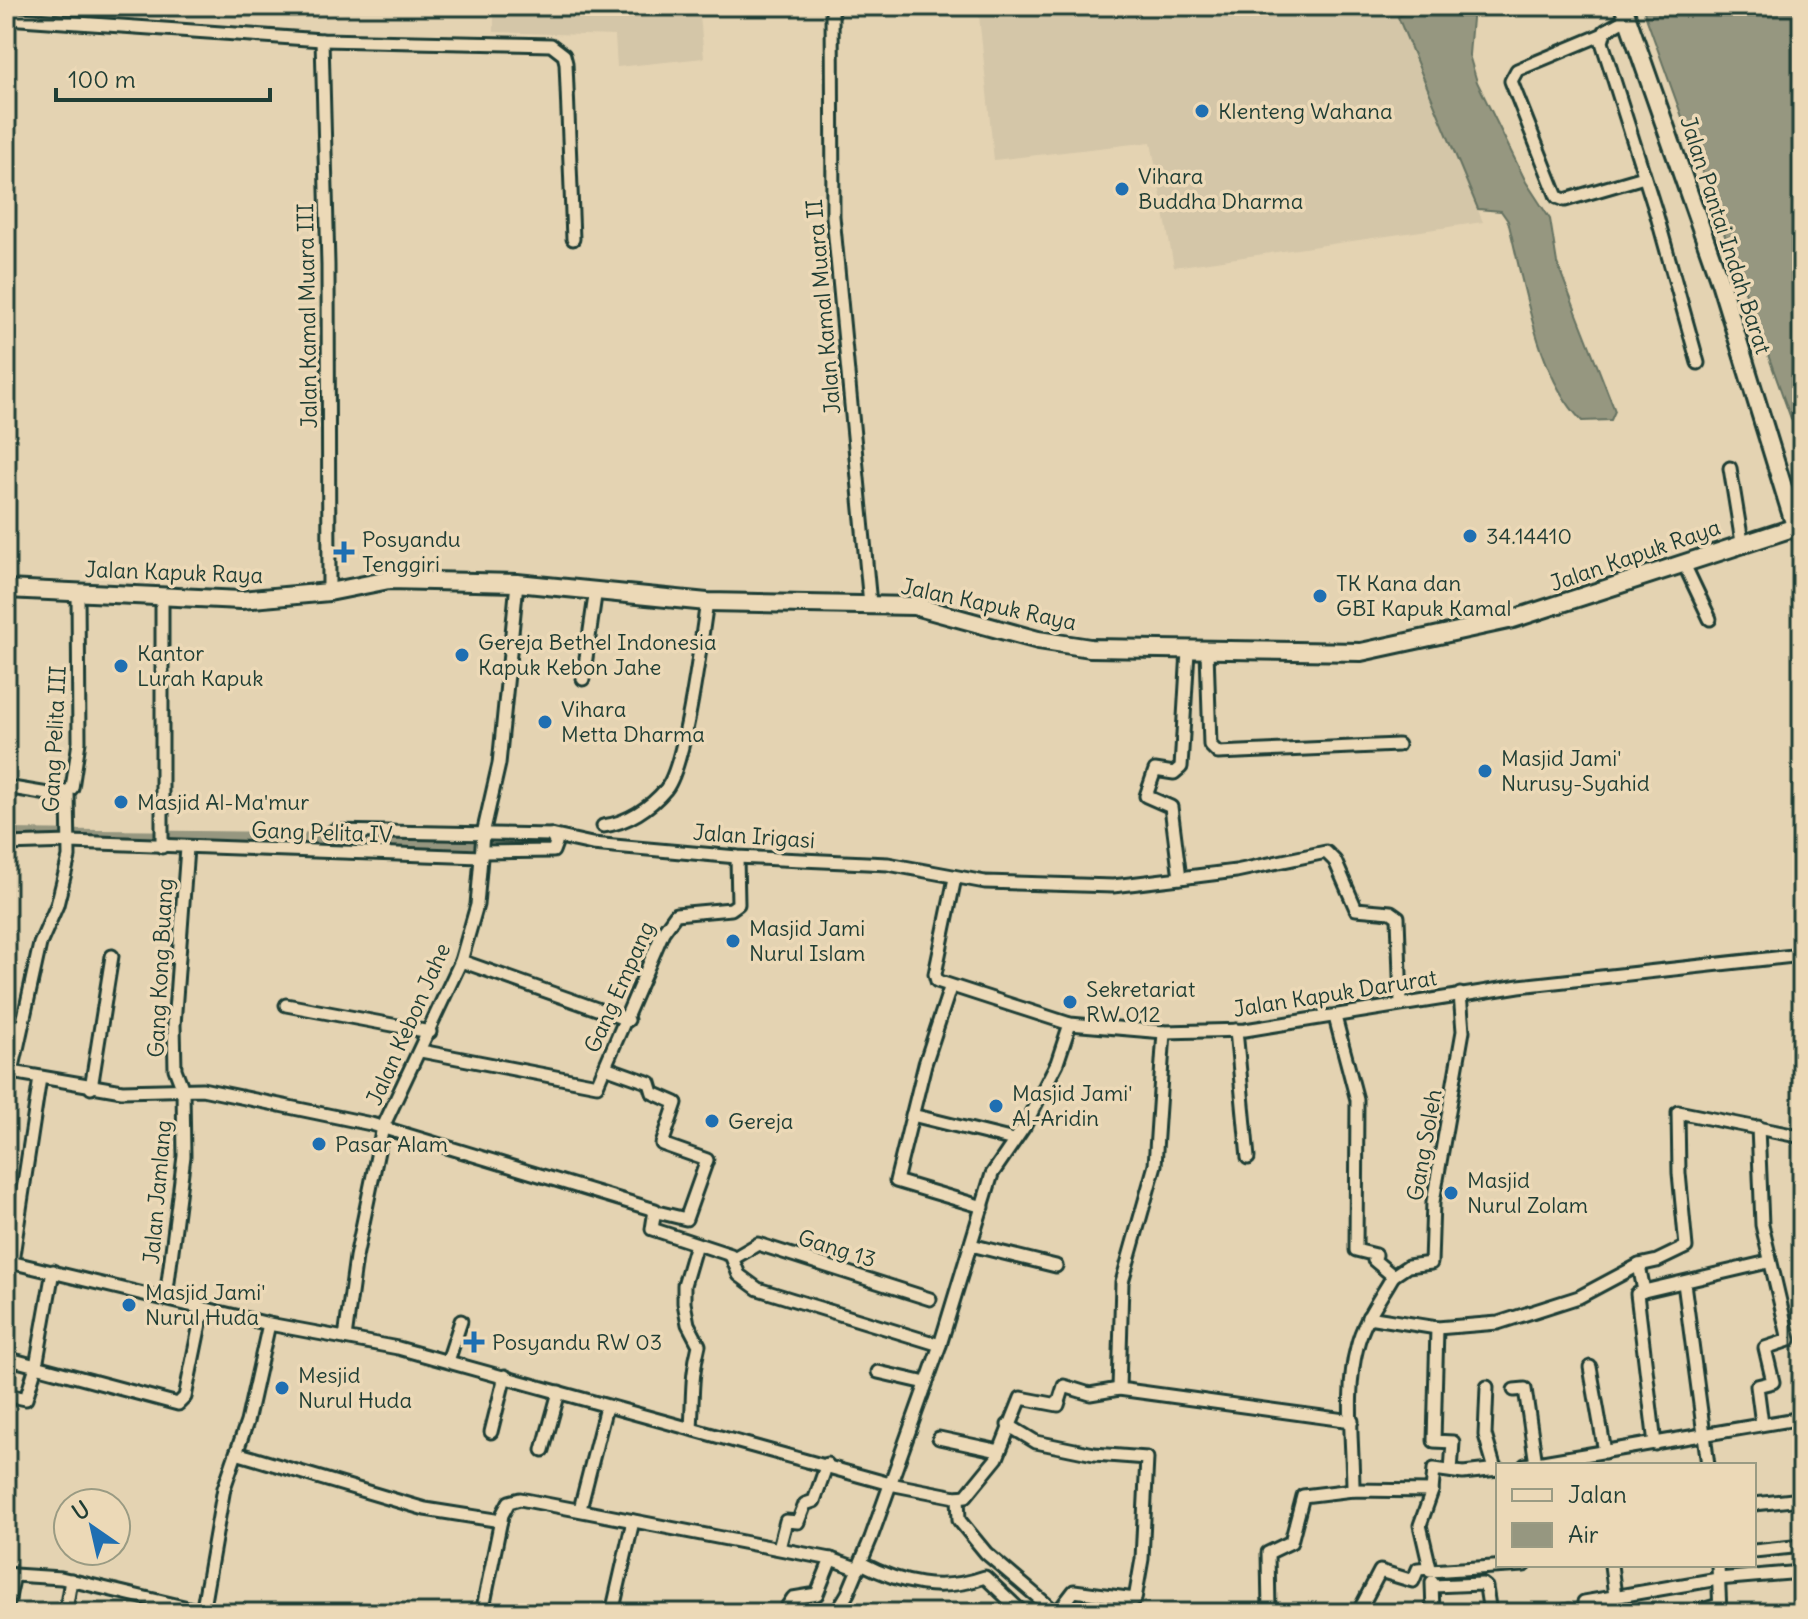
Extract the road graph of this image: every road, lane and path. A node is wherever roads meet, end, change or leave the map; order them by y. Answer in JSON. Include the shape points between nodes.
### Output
{"nodes":[{"id":1,"x":832,"y":6,"type":"edge"},
{"id":2,"x":1626,"y":12,"type":"edge"},
{"id":3,"x":6,"y":18,"type":"edge"},
{"id":4,"x":1601,"y":35,"type":"junction"},
{"id":5,"x":322,"y":40,"type":"junction"},
{"id":6,"x":1644,"y":177,"type":"junction"},
{"id":7,"x":573,"y":239,"type":"dead end"},
{"id":8,"x":1698,"y":363,"type":"dead end"},
{"id":9,"x":1730,"y":468,"type":"dead end"},
{"id":10,"x":1800,"y":529,"type":"edge"},
{"id":11,"x":1742,"y":542,"type":"junction"},
{"id":12,"x":1683,"y":562,"type":"junction"},
{"id":13,"x":517,"y":583,"type":"junction"},
{"id":14,"x":6,"y":589,"type":"edge"},
{"id":15,"x":596,"y":589,"type":"junction"},
{"id":16,"x":78,"y":591,"type":"junction"},
{"id":17,"x":329,"y":592,"type":"junction"},
{"id":18,"x":162,"y":596,"type":"junction"},
{"id":19,"x":707,"y":602,"type":"junction"},
{"id":20,"x":870,"y":604,"type":"junction"},
{"id":21,"x":1710,"y":619,"type":"dead end"},
{"id":22,"x":1188,"y":651,"type":"junction"},
{"id":23,"x":1207,"y":651,"type":"junction"},
{"id":24,"x":583,"y":679,"type":"dead end"},
{"id":25,"x":1398,"y":745,"type":"dead end"},
{"id":26,"x":6,"y":787,"type":"edge"},
{"id":27,"x":68,"y":791,"type":"junction"},
{"id":28,"x":603,"y":826,"type":"dead end"},
{"id":29,"x":333,"y":831,"type":"dead end"},
{"id":30,"x":551,"y":835,"type":"junction"},
{"id":31,"x":70,"y":839,"type":"junction"},
{"id":32,"x":6,"y":844,"type":"edge"},
{"id":33,"x":162,"y":845,"type":"junction"},
{"id":34,"x":482,"y":846,"type":"junction"},
{"id":35,"x":187,"y":848,"type":"junction"},
{"id":36,"x":737,"y":857,"type":"junction"},
{"id":37,"x":955,"y":878,"type":"junction"},
{"id":38,"x":1180,"y":878,"type":"junction"},
{"id":39,"x":1802,"y":955,"type":"edge"},
{"id":40,"x":112,"y":956,"type":"dead end"},
{"id":41,"x":461,"y":961,"type":"junction"},
{"id":42,"x":950,"y":988,"type":"junction"},
{"id":43,"x":1460,"y":994,"type":"junction"},
{"id":44,"x":1401,"y":1004,"type":"junction"},
{"id":45,"x":286,"y":1005,"type":"dead end"},
{"id":46,"x":1335,"y":1017,"type":"junction"},
{"id":47,"x":628,"y":1020,"type":"junction"},
{"id":48,"x":1070,"y":1024,"type":"junction"},
{"id":49,"x":1236,"y":1030,"type":"junction"},
{"id":50,"x":430,"y":1032,"type":"junction"},
{"id":51,"x":1164,"y":1032,"type":"junction"},
{"id":52,"x":421,"y":1051,"type":"junction"},
{"id":53,"x":605,"y":1067,"type":"junction"},
{"id":54,"x":9,"y":1072,"type":"edge"},
{"id":55,"x":40,"y":1078,"type":"junction"},
{"id":56,"x":91,"y":1088,"type":"junction"},
{"id":57,"x":183,"y":1090,"type":"junction"},
{"id":58,"x":912,"y":1115,"type":"junction"},
{"id":59,"x":383,"y":1127,"type":"junction"},
{"id":60,"x":1758,"y":1127,"type":"junction"},
{"id":61,"x":1802,"y":1137,"type":"edge"},
{"id":62,"x":1014,"y":1140,"type":"junction"},
{"id":63,"x":1248,"y":1158,"type":"dead end"},
{"id":64,"x":983,"y":1207,"type":"junction"},
{"id":65,"x":657,"y":1212,"type":"junction"},
{"id":66,"x":696,"y":1244,"type":"junction"},
{"id":67,"x":971,"y":1245,"type":"junction"},
{"id":68,"x":734,"y":1258,"type":"junction"},
{"id":69,"x":9,"y":1262,"type":"edge"},
{"id":70,"x":1768,"y":1262,"type":"junction"},
{"id":71,"x":1639,"y":1265,"type":"junction"},
{"id":72,"x":1056,"y":1266,"type":"dead end"},
{"id":73,"x":53,"y":1271,"type":"junction"},
{"id":74,"x":1393,"y":1276,"type":"junction"},
{"id":75,"x":1684,"y":1283,"type":"junction"},
{"id":76,"x":1644,"y":1291,"type":"junction"},
{"id":77,"x":166,"y":1298,"type":"junction"},
{"id":78,"x":930,"y":1299,"type":"dead end"},
{"id":79,"x":203,"y":1309,"type":"junction"},
{"id":80,"x":1368,"y":1317,"type":"junction"},
{"id":81,"x":461,"y":1321,"type":"dead end"},
{"id":82,"x":269,"y":1324,"type":"junction"},
{"id":83,"x":1437,"y":1328,"type":"junction"},
{"id":84,"x":345,"y":1338,"type":"junction"},
{"id":85,"x":940,"y":1345,"type":"junction"},
{"id":86,"x":6,"y":1358,"type":"edge"},
{"id":87,"x":448,"y":1361,"type":"junction"},
{"id":88,"x":36,"y":1366,"type":"junction"},
{"id":89,"x":1590,"y":1367,"type":"dead end"},
{"id":90,"x":878,"y":1372,"type":"dead end"},
{"id":91,"x":505,"y":1376,"type":"junction"},
{"id":92,"x":926,"y":1383,"type":"junction"},
{"id":93,"x":1487,"y":1387,"type":"dead end"},
{"id":94,"x":1119,"y":1389,"type":"junction"},
{"id":95,"x":1514,"y":1390,"type":"dead end"},
{"id":96,"x":559,"y":1392,"type":"junction"},
{"id":97,"x":6,"y":1405,"type":"edge"},
{"id":98,"x":606,"y":1407,"type":"junction"},
{"id":99,"x":1802,"y":1418,"type":"edge"},
{"id":100,"x":1352,"y":1421,"type":"junction"},
{"id":101,"x":1762,"y":1424,"type":"junction"},
{"id":102,"x":1008,"y":1425,"type":"junction"},
{"id":103,"x":691,"y":1429,"type":"junction"},
{"id":104,"x":491,"y":1432,"type":"dead end"},
{"id":105,"x":1705,"y":1434,"type":"junction"},
{"id":106,"x":939,"y":1438,"type":"dead end"},
{"id":107,"x":1655,"y":1444,"type":"junction"},
{"id":108,"x":543,"y":1450,"type":"dead end"},
{"id":109,"x":999,"y":1451,"type":"junction"},
{"id":110,"x":1605,"y":1452,"type":"junction"},
{"id":111,"x":236,"y":1453,"type":"junction"},
{"id":112,"x":1531,"y":1463,"type":"edge"},
{"id":113,"x":1537,"y":1463,"type":"edge"},
{"id":114,"x":1708,"y":1463,"type":"edge"},
{"id":115,"x":827,"y":1464,"type":"junction"},
{"id":116,"x":1496,"y":1469,"type":"edge"},
{"id":117,"x":1451,"y":1471,"type":"junction"},
{"id":118,"x":890,"y":1484,"type":"junction"},
{"id":119,"x":1353,"y":1490,"type":"junction"},
{"id":120,"x":1432,"y":1491,"type":"junction"},
{"id":121,"x":958,"y":1497,"type":"junction"},
{"id":122,"x":1802,"y":1499,"type":"edge"},
{"id":123,"x":1756,"y":1504,"type":"edge"},
{"id":124,"x":580,"y":1509,"type":"junction"},
{"id":125,"x":501,"y":1521,"type":"junction"},
{"id":126,"x":633,"y":1521,"type":"junction"},
{"id":127,"x":1802,"y":1546,"type":"edge"},
{"id":128,"x":779,"y":1548,"type":"junction"},
{"id":129,"x":1756,"y":1551,"type":"edge"},
{"id":130,"x":831,"y":1559,"type":"junction"},
{"id":131,"x":860,"y":1566,"type":"junction"},
{"id":132,"x":1496,"y":1566,"type":"edge"},
{"id":133,"x":1611,"y":1567,"type":"edge"},
{"id":134,"x":1718,"y":1567,"type":"edge"},
{"id":135,"x":1430,"y":1570,"type":"junction"},
{"id":136,"x":1802,"y":1572,"type":"edge"},
{"id":137,"x":10,"y":1574,"type":"edge"},
{"id":138,"x":1718,"y":1579,"type":"junction"},
{"id":139,"x":71,"y":1580,"type":"junction"},
{"id":140,"x":1433,"y":1586,"type":"junction"},
{"id":141,"x":1615,"y":1596,"type":"junction"},
{"id":142,"x":1584,"y":1602,"type":"dead end"},
{"id":143,"x":1720,"y":1609,"type":"edge"},
{"id":144,"x":1569,"y":1610,"type":"dead end"},
{"id":145,"x":6,"y":1611,"type":"edge"},
{"id":146,"x":204,"y":1612,"type":"edge"},
{"id":147,"x":74,"y":1613,"type":"edge"},
{"id":148,"x":482,"y":1613,"type":"edge"},
{"id":149,"x":612,"y":1613,"type":"edge"},
{"id":150,"x":783,"y":1613,"type":"edge"},
{"id":151,"x":836,"y":1613,"type":"edge"},
{"id":152,"x":1023,"y":1613,"type":"edge"},
{"id":153,"x":1269,"y":1613,"type":"edge"},
{"id":154,"x":1358,"y":1613,"type":"edge"},
{"id":155,"x":1433,"y":1613,"type":"edge"},
{"id":156,"x":1490,"y":1613,"type":"edge"},
{"id":157,"x":1555,"y":1613,"type":"edge"},
{"id":158,"x":1692,"y":1613,"type":"edge"}],
"edges":[{"from":1,"to":20,"type":"street","name":"Jalan Kamal Muara II","via":[[833,216]]},
{"from":2,"to":4,"type":"street"},
{"from":2,"to":10,"type":"main road","name":"Jalan Pantai Indah Barat"},
{"from":3,"to":5,"type":"street"},
{"from":4,"to":6,"type":"street"},
{"from":4,"to":6,"type":"street","via":[[1517,70],[1511,81],[1557,197],[1565,200]]},
{"from":5,"to":7,"type":"street","via":[[559,49],[566,63]]},
{"from":5,"to":17,"type":"street","name":"Jalan Kamal Muara III"},
{"from":6,"to":8,"type":"street"},
{"from":9,"to":11,"type":"street"},
{"from":10,"to":11,"type":"main road","name":"Jalan Kapuk Raya"},
{"from":11,"to":12,"type":"main road","name":"Jalan Kapuk Raya"},
{"from":12,"to":21,"type":"street"},
{"from":12,"to":23,"type":"main road","name":"Jalan Kapuk Raya","via":[[1513,619],[1361,652]]},
{"from":13,"to":15,"type":"main road","name":"Jalan Kapuk Raya"},
{"from":13,"to":17,"type":"main road","name":"Jalan Kapuk Raya","via":[[389,580]]},
{"from":13,"to":34,"type":"street","name":"Jalan Kebon Jahe","via":[[499,764]]},
{"from":14,"to":16,"type":"main road","name":"Jalan Kapuk Raya"},
{"from":15,"to":19,"type":"main road","name":"Jalan Kapuk Raya"},
{"from":15,"to":24,"type":"street"},
{"from":16,"to":18,"type":"main road","name":"Jalan Kapuk Raya"},
{"from":16,"to":27,"type":"street","name":"Gang Pelita III","via":[[79,742]]},
{"from":17,"to":18,"type":"main road","name":"Jalan Kapuk Raya","via":[[241,600]]},
{"from":18,"to":33,"type":"street"},
{"from":19,"to":20,"type":"main road","name":"Jalan Kapuk Raya"},
{"from":19,"to":28,"type":"street","via":[[684,737],[667,787],[642,811]]},
{"from":20,"to":22,"type":"main road","name":"Jalan Kapuk Raya","via":[[914,606],[1068,646]]},
{"from":22,"to":23,"type":"main road","name":"Jalan Kapuk Raya"},
{"from":22,"to":38,"type":"street","via":[[1181,767],[1174,773],[1155,770],[1146,796],[1171,807]]},
{"from":23,"to":25,"type":"street","via":[[1210,745],[1218,753]]},
{"from":26,"to":27,"type":"street","via":[[48,794]]},
{"from":27,"to":31,"type":"street","name":"Gang Pelita III"},
{"from":29,"to":34,"type":"street","name":"Jalan Irigasi"},
{"from":30,"to":34,"type":"street","name":"Jalan Irigasi"},
{"from":30,"to":34,"type":"street","name":"Jalan Irigasi","via":[[553,851]]},
{"from":30,"to":36,"type":"street","name":"Jalan Irigasi","via":[[592,844]]},
{"from":31,"to":32,"type":"street","name":"Gang Pelita IV"},
{"from":31,"to":33,"type":"street","name":"Gang Pelita IV"},
{"from":31,"to":54,"type":"street","name":"Gang Pelita III","via":[[57,905],[40,944]]},
{"from":33,"to":35,"type":"street","name":"Gang Pelita IV"},
{"from":34,"to":35,"type":"street","name":"Gang Pelita IV"},
{"from":34,"to":41,"type":"street","name":"Jalan Kebon Jahe","via":[[477,905]]},
{"from":35,"to":57,"type":"street","name":"Gang Kong Buang","via":[[174,1025],[175,1069]]},
{"from":36,"to":37,"type":"street","name":"Jalan Irigasi","via":[[888,864]]},
{"from":36,"to":47,"type":"street","name":"Gang Empang","via":[[738,904],[676,914],[663,932]]},
{"from":37,"to":38,"type":"street","name":"Jalan Irigasi","via":[[1103,886]]},
{"from":37,"to":42,"type":"street","via":[[935,974]]},
{"from":38,"to":44,"type":"street","name":"Jalan Irigasi","via":[[1326,852],[1356,909],[1398,917]]},
{"from":39,"to":43,"type":"street","name":"Jalan Kapuk Darurat"},
{"from":40,"to":56,"type":"street"},
{"from":41,"to":47,"type":"street"},
{"from":41,"to":50,"type":"street","name":"Jalan Kebon Jahe"},
{"from":42,"to":48,"type":"street","name":"Jalan Kapuk Darurat"},
{"from":42,"to":58,"type":"street"},
{"from":43,"to":44,"type":"street","name":"Jalan Kapuk Darurat"},
{"from":43,"to":74,"type":"street","name":"Gang Soleh","via":[[1463,1031],[1433,1202],[1431,1263],[1408,1266]]},
{"from":44,"to":46,"type":"street","name":"Jalan Kapuk Darurat"},
{"from":45,"to":50,"type":"street"},
{"from":46,"to":49,"type":"street","name":"Jalan Kapuk Darurat"},
{"from":46,"to":74,"type":"street","via":[[1357,1100],[1356,1250],[1376,1255],[1374,1260]]},
{"from":47,"to":53,"type":"street","name":"Gang Empang"},
{"from":48,"to":51,"type":"street","name":"Jalan Kapuk Darurat"},
{"from":48,"to":62,"type":"street","via":[[1057,1063]]},
{"from":49,"to":51,"type":"street","name":"Jalan Kapuk Darurat"},
{"from":49,"to":63,"type":"street"},
{"from":50,"to":52,"type":"street","name":"Jalan Kebon Jahe"},
{"from":51,"to":94,"type":"street","via":[[1155,1165],[1122,1282]]},
{"from":52,"to":53,"type":"street","name":"Gang Empang","via":[[591,1086],[597,1085]]},
{"from":52,"to":59,"type":"street","name":"Jalan Kebon Jahe"},
{"from":53,"to":65,"type":"street","via":[[650,1083],[653,1093],[676,1103],[662,1144],[707,1160],[686,1219]]},
{"from":54,"to":55,"type":"street"},
{"from":55,"to":56,"type":"street"},
{"from":55,"to":69,"type":"street"},
{"from":56,"to":57,"type":"street"},
{"from":57,"to":59,"type":"street","via":[[202,1089]]},
{"from":57,"to":77,"type":"street","name":"Jalan Jamlang","via":[[184,1156]]},
{"from":58,"to":62,"type":"street"},
{"from":58,"to":64,"type":"street","via":[[896,1182]]},
{"from":59,"to":65,"type":"street"},
{"from":59,"to":84,"type":"street","name":"Jalan Kebon Jahe"},
{"from":60,"to":61,"type":"street"},
{"from":60,"to":70,"type":"street"},
{"from":60,"to":71,"type":"street","via":[[1677,1113],[1686,1247]]},
{"from":62,"to":64,"type":"street","via":[[992,1174]]},
{"from":64,"to":67,"type":"street"},
{"from":65,"to":66,"type":"street","via":[[652,1229]]},
{"from":66,"to":68,"type":"street"},
{"from":66,"to":103,"type":"street","via":[[684,1285],[688,1324],[699,1345],[689,1380]]},
{"from":67,"to":72,"type":"street"},
{"from":67,"to":85,"type":"street"},
{"from":68,"to":78,"type":"street","name":"Gang 13","via":[[758,1244]]},
{"from":68,"to":85,"type":"street","via":[[739,1275],[758,1289]]},
{"from":69,"to":73,"type":"street"},
{"from":70,"to":75,"type":"street"},
{"from":70,"to":101,"type":"street","via":[[1789,1340],[1765,1348],[1773,1382],[1757,1386]]},
{"from":71,"to":76,"type":"street"},
{"from":71,"to":83,"type":"street","via":[[1579,1297],[1498,1323]]},
{"from":73,"to":77,"type":"street"},
{"from":73,"to":88,"type":"street"},
{"from":74,"to":80,"type":"street"},
{"from":75,"to":76,"type":"street"},
{"from":75,"to":105,"type":"street"},
{"from":76,"to":107,"type":"street","via":[[1637,1294]]},
{"from":77,"to":79,"type":"street"},
{"from":79,"to":82,"type":"street"},
{"from":79,"to":88,"type":"street","via":[[185,1397],[178,1404]]},
{"from":80,"to":83,"type":"street"},
{"from":80,"to":100,"type":"street","via":[[1357,1347]]},
{"from":81,"to":87,"type":"street"},
{"from":82,"to":84,"type":"street"},
{"from":82,"to":111,"type":"street"},
{"from":83,"to":117,"type":"street","via":[[1434,1441],[1453,1442]]},
{"from":84,"to":87,"type":"street"},
{"from":85,"to":92,"type":"street"},
{"from":86,"to":88,"type":"street"},
{"from":87,"to":91,"type":"street"},
{"from":88,"to":97,"type":"street","via":[[25,1399],[12,1396]]},
{"from":89,"to":110,"type":"street"},
{"from":90,"to":92,"type":"street"},
{"from":91,"to":96,"type":"street"},
{"from":91,"to":104,"type":"street"},
{"from":92,"to":118,"type":"street"},
{"from":93,"to":116,"type":"street","via":[[1485,1435]]},
{"from":94,"to":100,"type":"street"},
{"from":94,"to":102,"type":"street","via":[[1090,1394],[1064,1386],[1058,1405],[1021,1398]]},
{"from":95,"to":112,"type":"street","via":[[1525,1389]]},
{"from":96,"to":98,"type":"street"},
{"from":96,"to":108,"type":"street"},
{"from":98,"to":103,"type":"street"},
{"from":98,"to":124,"type":"street"},
{"from":99,"to":101,"type":"street"},
{"from":100,"to":119,"type":"street"},
{"from":101,"to":105,"type":"street"},
{"from":102,"to":109,"type":"street"},
{"from":102,"to":121,"type":"street","via":[[1036,1442],[1147,1458],[1135,1599],[1074,1591],[1053,1610],[986,1553],[959,1520]]},
{"from":103,"to":115,"type":"street"},
{"from":105,"to":107,"type":"street"},
{"from":105,"to":114,"type":"street"},
{"from":106,"to":109,"type":"street"},
{"from":107,"to":110,"type":"street"},
{"from":109,"to":121,"type":"street","via":[[977,1485]]},
{"from":110,"to":113,"type":"street"},
{"from":111,"to":125,"type":"street","via":[[425,1509]]},
{"from":111,"to":146,"type":"street","via":[[221,1502]]},
{"from":115,"to":118,"type":"street"},
{"from":115,"to":128,"type":"street","via":[[814,1501],[805,1504],[798,1522],[786,1521]]},
{"from":116,"to":117,"type":"street"},
{"from":117,"to":120,"type":"street","via":[[1432,1471]]},
{"from":118,"to":121,"type":"street"},
{"from":118,"to":131,"type":"street"},
{"from":119,"to":120,"type":"street"},
{"from":119,"to":153,"type":"street","via":[[1303,1496],[1291,1542],[1268,1553]]},
{"from":120,"to":135,"type":"street","via":[[1420,1525]]},
{"from":122,"to":123,"type":"street"},
{"from":124,"to":125,"type":"street","via":[[513,1500]]},
{"from":124,"to":126,"type":"street"},
{"from":125,"to":148,"type":"street"},
{"from":126,"to":128,"type":"street"},
{"from":126,"to":149,"type":"street"},
{"from":127,"to":129,"type":"street"},
{"from":128,"to":130,"type":"street"},
{"from":130,"to":131,"type":"street"},
{"from":130,"to":150,"type":"street","via":[[817,1594],[793,1598]]},
{"from":131,"to":151,"type":"street"},
{"from":131,"to":152,"type":"street","via":[[915,1586],[966,1584],[985,1577]]},
{"from":132,"to":135,"type":"street"},
{"from":133,"to":141,"type":"street"},
{"from":134,"to":138,"type":"street"},
{"from":135,"to":140,"type":"street"},
{"from":135,"to":154,"type":"street","via":[[1418,1569],[1413,1581],[1380,1571]]},
{"from":136,"to":138,"type":"street"},
{"from":137,"to":139,"type":"street"},
{"from":137,"to":145,"type":"street"},
{"from":138,"to":141,"type":"street"},
{"from":138,"to":143,"type":"street"},
{"from":139,"to":146,"type":"street"},
{"from":139,"to":147,"type":"street","via":[[66,1610]]},
{"from":140,"to":155,"type":"street"},
{"from":140,"to":156,"type":"street","via":[[1482,1584]]},
{"from":141,"to":142,"type":"street"},
{"from":143,"to":158,"type":"street"},
{"from":144,"to":157,"type":"street"}]}
